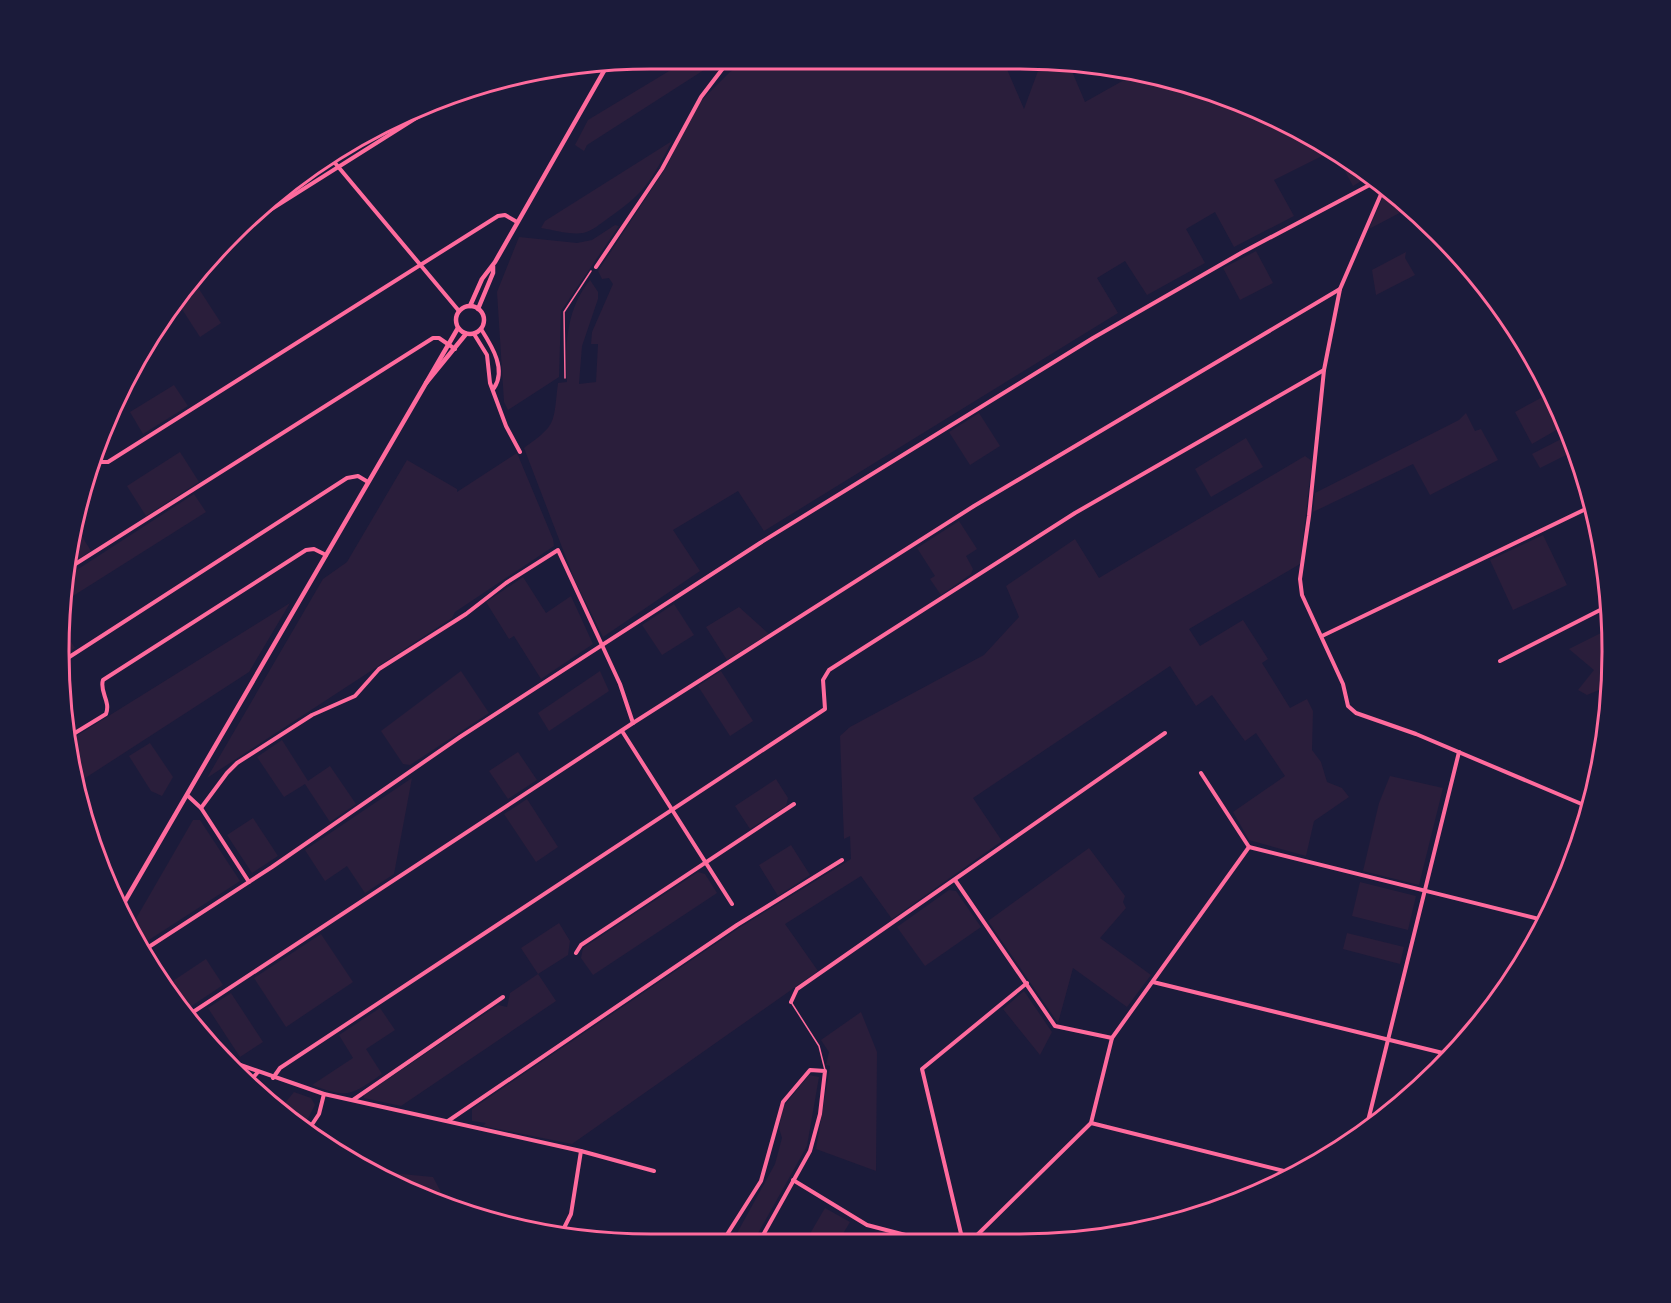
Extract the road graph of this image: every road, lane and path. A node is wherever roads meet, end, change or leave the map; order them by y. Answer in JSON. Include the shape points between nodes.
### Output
{"nodes":[{"id":1,"x":722,"y":69,"type":"edge"},
{"id":2,"x":604,"y":71,"type":"edge"},
{"id":3,"x":411,"y":121,"type":"edge"},
{"id":4,"x":335,"y":163,"type":"edge"},
{"id":5,"x":339,"y":167,"type":"junction"},
{"id":6,"x":1369,"y":185,"type":"edge"},
{"id":7,"x":1381,"y":195,"type":"edge"},
{"id":8,"x":276,"y":207,"type":"edge"},
{"id":9,"x":518,"y":222,"type":"junction"},
{"id":10,"x":420,"y":265,"type":"junction"},
{"id":11,"x":493,"y":266,"type":"junction"},
{"id":12,"x":596,"y":267,"type":"joint"},
{"id":13,"x":1340,"y":289,"type":"junction"},
{"id":14,"x":470,"y":306,"type":"junction"},
{"id":15,"x":478,"y":309,"type":"junction"},
{"id":16,"x":459,"y":311,"type":"junction"},
{"id":17,"x":458,"y":328,"type":"junction"},
{"id":18,"x":481,"y":329,"type":"junction"},
{"id":19,"x":466,"y":334,"type":"junction"},
{"id":20,"x":474,"y":334,"type":"junction"},
{"id":21,"x":448,"y":344,"type":"junction"},
{"id":22,"x":455,"y":349,"type":"junction"},
{"id":23,"x":1324,"y":370,"type":"junction"},
{"id":24,"x":564,"y":378,"type":"dead end"},
{"id":25,"x":425,"y":384,"type":"junction"},
{"id":26,"x":494,"y":388,"type":"junction"},
{"id":27,"x":520,"y":452,"type":"dead end"},
{"id":28,"x":101,"y":462,"type":"edge"},
{"id":29,"x":368,"y":482,"type":"junction"},
{"id":30,"x":1584,"y":510,"type":"edge"},
{"id":31,"x":326,"y":555,"type":"junction"},
{"id":32,"x":76,"y":564,"type":"edge"},
{"id":33,"x":1601,"y":610,"type":"edge"},
{"id":34,"x":1322,"y":636,"type":"junction"},
{"id":35,"x":603,"y":646,"type":"junction"},
{"id":36,"x":69,"y":657,"type":"edge"},
{"id":37,"x":1500,"y":661,"type":"dead end"},
{"id":38,"x":633,"y":723,"type":"junction"},
{"id":39,"x":622,"y":731,"type":"junction"},
{"id":40,"x":75,"y":733,"type":"edge"},
{"id":41,"x":1165,"y":733,"type":"dead end"},
{"id":42,"x":1459,"y":752,"type":"junction"},
{"id":43,"x":1201,"y":773,"type":"dead end"},
{"id":44,"x":187,"y":795,"type":"junction"},
{"id":45,"x":794,"y":804,"type":"dead end"},
{"id":46,"x":1581,"y":804,"type":"edge"},
{"id":47,"x":201,"y":808,"type":"junction"},
{"id":48,"x":672,"y":811,"type":"junction"},
{"id":49,"x":1249,"y":847,"type":"junction"},
{"id":50,"x":843,"y":860,"type":"dead end"},
{"id":51,"x":705,"y":863,"type":"junction"},
{"id":52,"x":955,"y":880,"type":"junction"},
{"id":53,"x":249,"y":882,"type":"junction"},
{"id":54,"x":1425,"y":891,"type":"junction"},
{"id":55,"x":125,"y":901,"type":"edge"},
{"id":56,"x":732,"y":904,"type":"dead end"},
{"id":57,"x":1537,"y":919,"type":"edge"},
{"id":58,"x":149,"y":947,"type":"edge"},
{"id":59,"x":576,"y":953,"type":"dead end"},
{"id":60,"x":1153,"y":982,"type":"junction"},
{"id":61,"x":1027,"y":984,"type":"junction"},
{"id":62,"x":503,"y":997,"type":"dead end"},
{"id":63,"x":791,"y":1002,"type":"joint"},
{"id":64,"x":194,"y":1012,"type":"edge"},
{"id":65,"x":1113,"y":1038,"type":"junction"},
{"id":66,"x":1389,"y":1040,"type":"junction"},
{"id":67,"x":1441,"y":1053,"type":"edge"},
{"id":68,"x":244,"y":1067,"type":"edge"},
{"id":69,"x":825,"y":1071,"type":"junction"},
{"id":70,"x":258,"y":1072,"type":"junction"},
{"id":71,"x":254,"y":1076,"type":"edge"},
{"id":72,"x":273,"y":1078,"type":"junction"},
{"id":73,"x":324,"y":1094,"type":"junction"},
{"id":74,"x":352,"y":1100,"type":"junction"},
{"id":75,"x":1369,"y":1118,"type":"edge"},
{"id":76,"x":448,"y":1122,"type":"junction"},
{"id":77,"x":1091,"y":1123,"type":"junction"},
{"id":78,"x":312,"y":1125,"type":"edge"},
{"id":79,"x":581,"y":1151,"type":"junction"},
{"id":80,"x":654,"y":1171,"type":"dead end"},
{"id":81,"x":1283,"y":1171,"type":"edge"},
{"id":82,"x":793,"y":1180,"type":"junction"},
{"id":83,"x":564,"y":1227,"type":"edge"},
{"id":84,"x":727,"y":1234,"type":"edge"},
{"id":85,"x":763,"y":1234,"type":"edge"},
{"id":86,"x":902,"y":1234,"type":"edge"},
{"id":87,"x":959,"y":1234,"type":"edge"},
{"id":88,"x":979,"y":1234,"type":"edge"}],
"edges":[{"from":1,"to":12,"type":"street","via":[[700,97],[662,169]]},
{"from":2,"to":9,"type":"street"},
{"from":3,"to":5,"type":"street"},
{"from":4,"to":5,"type":"street"},
{"from":5,"to":8,"type":"street"},
{"from":5,"to":10,"type":"street"},
{"from":6,"to":35,"type":"street","via":[[1093,338],[760,543]]},
{"from":7,"to":13,"type":"street"},
{"from":9,"to":10,"type":"street","via":[[500,215]]},
{"from":9,"to":11,"type":"street"},
{"from":10,"to":16,"type":"street"},
{"from":10,"to":28,"type":"street","via":[[108,462]]},
{"from":11,"to":14,"type":"street","via":[[482,279]]},
{"from":11,"to":15,"type":"street"},
{"from":12,"to":24,"type":"path","via":[[564,312]]},
{"from":13,"to":23,"type":"street"},
{"from":13,"to":38,"type":"street","via":[[974,506]]},
{"from":14,"to":15,"type":"street"},
{"from":14,"to":16,"type":"street"},
{"from":15,"to":18,"type":"street","via":[[484,319]]},
{"from":16,"to":17,"type":"street"},
{"from":17,"to":19,"type":"street"},
{"from":17,"to":21,"type":"street"},
{"from":18,"to":20,"type":"street"},
{"from":18,"to":26,"type":"street","via":[[496,357]]},
{"from":19,"to":20,"type":"street"},
{"from":19,"to":22,"type":"street"},
{"from":20,"to":26,"type":"street","via":[[487,355]]},
{"from":21,"to":22,"type":"street"},
{"from":21,"to":25,"type":"street"},
{"from":21,"to":32,"type":"street","via":[[433,338]]},
{"from":22,"to":25,"type":"street"},
{"from":23,"to":34,"type":"street","via":[[1300,586]]},
{"from":23,"to":48,"type":"street","via":[[1058,523],[828,670],[824,680],[825,709]]},
{"from":25,"to":29,"type":"street"},
{"from":26,"to":27,"type":"street","via":[[503,420]]},
{"from":29,"to":31,"type":"street"},
{"from":29,"to":36,"type":"street","via":[[358,476],[347,478]]},
{"from":30,"to":34,"type":"street"},
{"from":31,"to":40,"type":"street","via":[[306,550],[104,680],[108,703],[105,714]]},
{"from":31,"to":44,"type":"street"},
{"from":33,"to":37,"type":"street"},
{"from":34,"to":42,"type":"street","via":[[1348,706],[1356,713]]},
{"from":35,"to":38,"type":"street"},
{"from":35,"to":47,"type":"street","via":[[558,550],[380,669],[355,696],[312,715],[237,763]]},
{"from":35,"to":53,"type":"street","via":[[460,737]]},
{"from":38,"to":39,"type":"street"},
{"from":39,"to":48,"type":"street"},
{"from":39,"to":64,"type":"street"},
{"from":41,"to":52,"type":"street"},
{"from":42,"to":46,"type":"street"},
{"from":42,"to":54,"type":"street"},
{"from":43,"to":49,"type":"street"},
{"from":44,"to":47,"type":"street"},
{"from":44,"to":55,"type":"street"},
{"from":45,"to":51,"type":"street"},
{"from":47,"to":53,"type":"street"},
{"from":48,"to":51,"type":"street"},
{"from":48,"to":72,"type":"street","via":[[280,1068]]},
{"from":49,"to":54,"type":"street"},
{"from":49,"to":60,"type":"street"},
{"from":50,"to":76,"type":"street","via":[[737,925]]},
{"from":51,"to":56,"type":"street"},
{"from":51,"to":59,"type":"street","via":[[581,945]]},
{"from":52,"to":61,"type":"street"},
{"from":52,"to":63,"type":"street","via":[[797,989]]},
{"from":53,"to":58,"type":"street"},
{"from":54,"to":57,"type":"street"},
{"from":54,"to":66,"type":"street"},
{"from":60,"to":65,"type":"street"},
{"from":60,"to":66,"type":"street"},
{"from":61,"to":65,"type":"street","via":[[1056,1028]]},
{"from":61,"to":87,"type":"street","via":[[922,1069]]},
{"from":62,"to":74,"type":"street"},
{"from":63,"to":69,"type":"lane","via":[[819,1046]]},
{"from":65,"to":77,"type":"street"},
{"from":66,"to":67,"type":"street"},
{"from":66,"to":75,"type":"street"},
{"from":68,"to":70,"type":"street"},
{"from":69,"to":82,"type":"street","via":[[810,1151]]},
{"from":69,"to":84,"type":"street","via":[[810,1070],[783,1102],[761,1181]]},
{"from":70,"to":71,"type":"street"},
{"from":70,"to":72,"type":"street"},
{"from":72,"to":73,"type":"street"},
{"from":73,"to":74,"type":"street"},
{"from":73,"to":78,"type":"street"},
{"from":74,"to":76,"type":"street"},
{"from":76,"to":79,"type":"street"},
{"from":77,"to":81,"type":"street"},
{"from":77,"to":88,"type":"street"},
{"from":79,"to":80,"type":"street"},
{"from":79,"to":83,"type":"street","via":[[573,1206]]},
{"from":82,"to":85,"type":"street"},
{"from":82,"to":86,"type":"street","via":[[867,1225]]}]}
